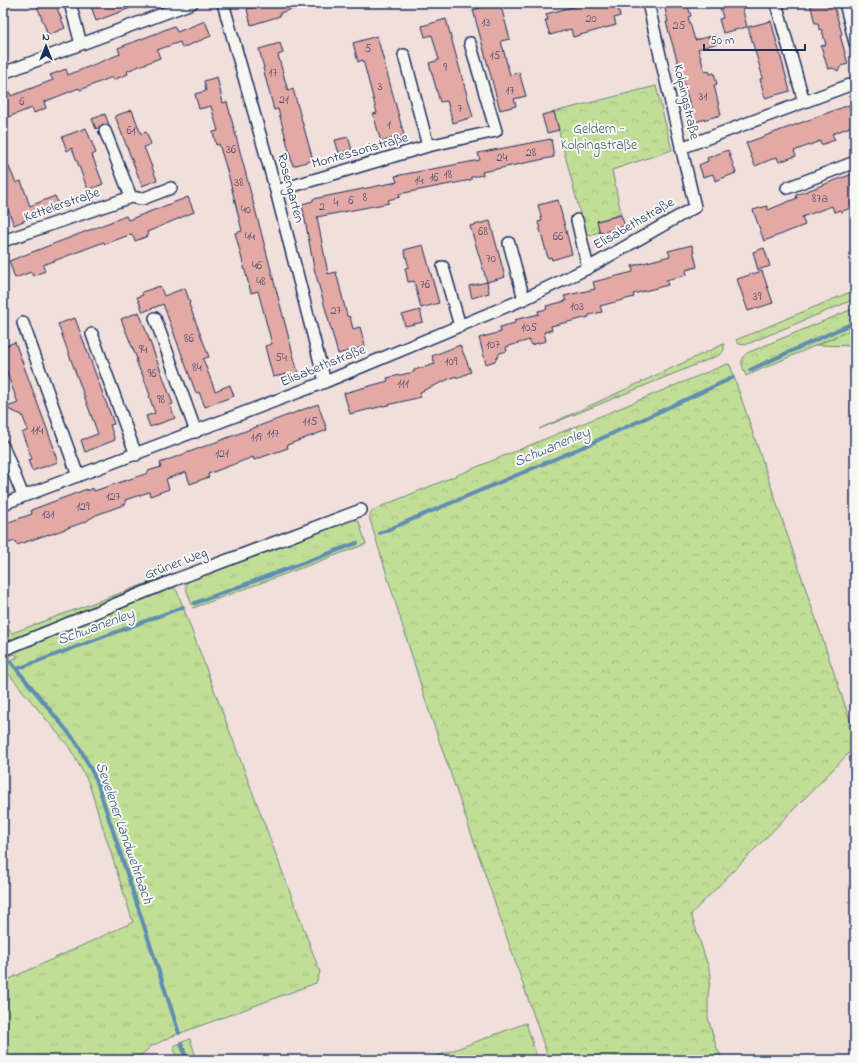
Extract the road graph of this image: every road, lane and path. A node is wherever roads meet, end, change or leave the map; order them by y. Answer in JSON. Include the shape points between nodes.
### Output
{"nodes":[{"id":1,"x":70,"y":3,"type":"edge"},
{"id":2,"x":192,"y":3,"type":"edge"},
{"id":3,"x":223,"y":3,"type":"edge"},
{"id":4,"x":648,"y":3,"type":"edge"},
{"id":5,"x":776,"y":3,"type":"edge"},
{"id":6,"x":845,"y":3,"type":"edge"},
{"id":7,"x":470,"y":43,"type":"dead end"},
{"id":8,"x":855,"y":43,"type":"edge"},
{"id":9,"x":81,"y":44,"type":"junction"},
{"id":10,"x":404,"y":55,"type":"dead end"},
{"id":11,"x":3,"y":73,"type":"edge"},
{"id":12,"x":855,"y":82,"type":"edge"},
{"id":13,"x":804,"y":102,"type":"junction"},
{"id":14,"x":106,"y":132,"type":"dead end"},
{"id":15,"x":428,"y":146,"type":"junction"},
{"id":16,"x":681,"y":148,"type":"junction"},
{"id":17,"x":855,"y":162,"type":"edge"},
{"id":18,"x":171,"y":188,"type":"dead end"},
{"id":19,"x":787,"y":188,"type":"dead end"},
{"id":20,"x":276,"y":191,"type":"junction"},
{"id":21,"x":131,"y":197,"type":"junction"},
{"id":22,"x":695,"y":207,"type":"joint"},
{"id":23,"x":577,"y":220,"type":"dead end"},
{"id":24,"x":3,"y":241,"type":"edge"},
{"id":25,"x":509,"y":243,"type":"dead end"},
{"id":26,"x":443,"y":267,"type":"dead end"},
{"id":27,"x":588,"y":268,"type":"junction"},
{"id":28,"x":524,"y":299,"type":"junction"},
{"id":29,"x":155,"y":318,"type":"dead end"},
{"id":30,"x":23,"y":323,"type":"dead end"},
{"id":31,"x":460,"y":326,"type":"junction"},
{"id":32,"x":92,"y":334,"type":"dead end"},
{"id":33,"x":325,"y":382,"type":"junction"},
{"id":34,"x":196,"y":432,"type":"junction"},
{"id":35,"x":3,"y":446,"type":"edge"},
{"id":36,"x":136,"y":455,"type":"junction"},
{"id":37,"x":78,"y":476,"type":"junction"},
{"id":38,"x":23,"y":496,"type":"junction"},
{"id":39,"x":3,"y":504,"type":"edge"},
{"id":40,"x":361,"y":510,"type":"dead end"},
{"id":41,"x":3,"y":650,"type":"edge"}],
"edges":[{"from":1,"to":9,"type":"street"},
{"from":2,"to":9,"type":"street"},
{"from":3,"to":20,"type":"street","name":"Rosengarten"},
{"from":4,"to":16,"type":"street","name":"Kolpingstraße"},
{"from":5,"to":13,"type":"street"},
{"from":6,"to":8,"type":"street"},
{"from":7,"to":15,"type":"street","name":"Montessoristraße","via":[[496,131]]},
{"from":9,"to":11,"type":"street"},
{"from":10,"to":15,"type":"street","name":"Montessoristraße"},
{"from":12,"to":13,"type":"street"},
{"from":13,"to":16,"type":"street"},
{"from":14,"to":21,"type":"street"},
{"from":15,"to":20,"type":"street","name":"Montessoristraße"},
{"from":16,"to":22,"type":"street","name":"Kolpingstraße"},
{"from":17,"to":19,"type":"street"},
{"from":18,"to":21,"type":"street","name":"Kettelerstraße","via":[[142,199]]},
{"from":20,"to":33,"type":"street","name":"Rosengarten"},
{"from":21,"to":24,"type":"street","name":"Kettelerstraße"},
{"from":22,"to":27,"type":"street","name":"Elisabethstraße"},
{"from":23,"to":27,"type":"street","name":"Elisabethstraße"},
{"from":25,"to":28,"type":"street"},
{"from":26,"to":31,"type":"street"},
{"from":27,"to":28,"type":"street","name":"Elisabethstraße"},
{"from":28,"to":31,"type":"street","name":"Elisabethstraße"},
{"from":29,"to":34,"type":"street"},
{"from":30,"to":37,"type":"street"},
{"from":31,"to":33,"type":"street","name":"Elisabethstraße"},
{"from":32,"to":36,"type":"street"},
{"from":33,"to":34,"type":"street","name":"Elisabethstraße"},
{"from":34,"to":36,"type":"street","name":"Elisabethstraße"},
{"from":35,"to":38,"type":"street"},
{"from":36,"to":37,"type":"street","name":"Elisabethstraße"},
{"from":37,"to":38,"type":"street","name":"Elisabethstraße"},
{"from":38,"to":39,"type":"street","name":"Elisabethstraße"},
{"from":40,"to":41,"type":"street","name":"Grüner Weg","via":[[177,579]]}]}
